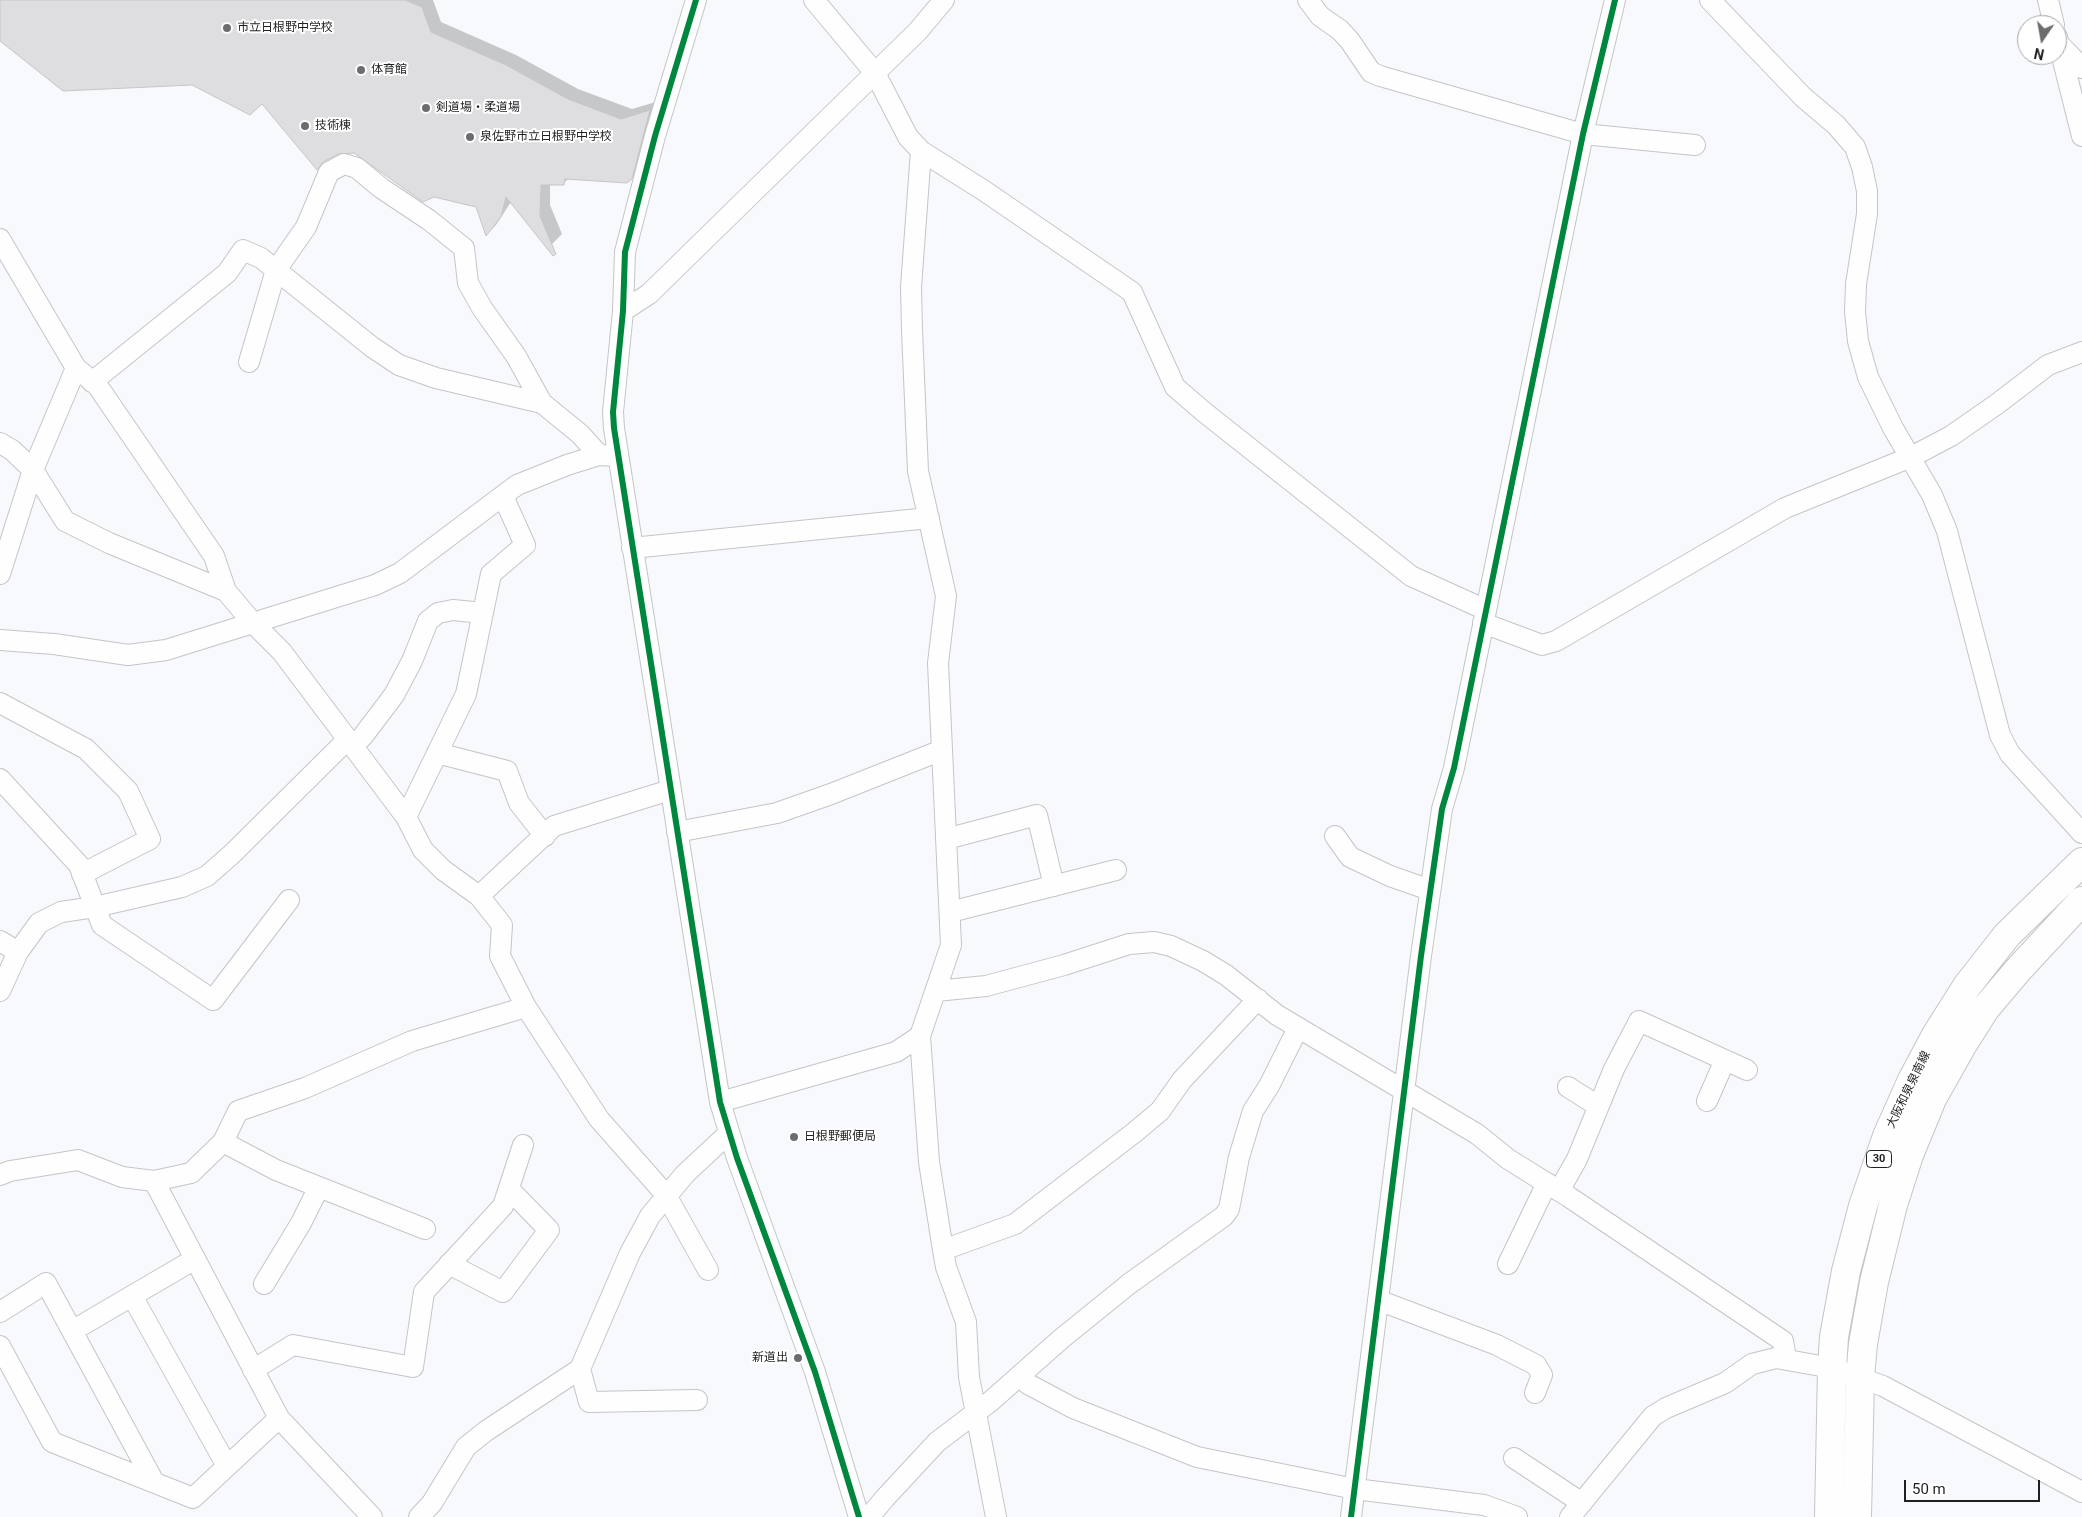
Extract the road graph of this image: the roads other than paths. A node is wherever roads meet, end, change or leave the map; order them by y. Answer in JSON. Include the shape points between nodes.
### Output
{"nodes":[{"id":1,"x":696,"y":0,"type":"edge"},
{"id":2,"x":814,"y":0,"type":"edge"},
{"id":3,"x":944,"y":0,"type":"edge"},
{"id":4,"x":1308,"y":0,"type":"edge"},
{"id":5,"x":1616,"y":0,"type":"edge"},
{"id":6,"x":1710,"y":0,"type":"edge"},
{"id":7,"x":2048,"y":0,"type":"edge"},
{"id":8,"x":2052,"y":15,"type":"edge"},
{"id":9,"x":2067,"y":48,"type":"edge"},
{"id":10,"x":2064,"y":65,"type":"edge"},
{"id":11,"x":2082,"y":68,"type":"edge"},
{"id":12,"x":875,"y":73,"type":"junction"},
{"id":13,"x":1583,"y":134,"type":"junction"},
{"id":14,"x":2082,"y":136,"type":"edge"},
{"id":15,"x":1695,"y":145,"type":"dead end"},
{"id":16,"x":921,"y":151,"type":"junction"},
{"id":17,"x":0,"y":239,"type":"edge"},
{"id":18,"x":276,"y":270,"type":"junction"},
{"id":19,"x":623,"y":311,"type":"junction"},
{"id":20,"x":2082,"y":352,"type":"edge"},
{"id":21,"x":249,"y":362,"type":"dead end"},
{"id":22,"x":76,"y":368,"type":"junction"},
{"id":23,"x":92,"y":382,"type":"junction"},
{"id":24,"x":542,"y":403,"type":"junction"},
{"id":25,"x":0,"y":443,"type":"edge"},
{"id":26,"x":608,"y":455,"type":"junction"},
{"id":27,"x":1911,"y":457,"type":"junction"},
{"id":28,"x":32,"y":470,"type":"junction"},
{"id":29,"x":502,"y":496,"type":"junction"},
{"id":30,"x":928,"y":518,"type":"junction"},
{"id":31,"x":632,"y":548,"type":"junction"},
{"id":32,"x":0,"y":574,"type":"edge"},
{"id":33,"x":226,"y":591,"type":"junction"},
{"id":34,"x":483,"y":614,"type":"junction"},
{"id":35,"x":1485,"y":616,"type":"junction"},
{"id":36,"x":252,"y":622,"type":"junction"},
{"id":37,"x":0,"y":640,"type":"edge"},
{"id":38,"x":0,"y":703,"type":"edge"},
{"id":39,"x":350,"y":743,"type":"junction"},
{"id":40,"x":942,"y":750,"type":"junction"},
{"id":41,"x":438,"y":753,"type":"junction"},
{"id":42,"x":670,"y":790,"type":"junction"},
{"id":43,"x":4,"y":792,"type":"edge"},
{"id":44,"x":406,"y":817,"type":"junction"},
{"id":45,"x":677,"y":832,"type":"junction"},
{"id":46,"x":2082,"y":833,"type":"edge"},
{"id":47,"x":544,"y":836,"type":"junction"},
{"id":48,"x":1334,"y":836,"type":"dead end"},
{"id":49,"x":946,"y":839,"type":"junction"},
{"id":50,"x":2082,"y":862,"type":"edge"},
{"id":51,"x":1116,"y":870,"type":"dead end"},
{"id":52,"x":82,"y":874,"type":"junction"},
{"id":53,"x":1054,"y":886,"type":"junction"},
{"id":54,"x":1430,"y":890,"type":"junction"},
{"id":55,"x":479,"y":896,"type":"junction"},
{"id":56,"x":289,"y":900,"type":"dead end"},
{"id":57,"x":2082,"y":901,"type":"edge"},
{"id":58,"x":95,"y":907,"type":"junction"},
{"id":59,"x":950,"y":912,"type":"junction"},
{"id":60,"x":0,"y":941,"type":"edge"},
{"id":61,"x":18,"y":952,"type":"junction"},
{"id":62,"x":936,"y":990,"type":"junction"},
{"id":63,"x":0,"y":991,"type":"edge"},
{"id":64,"x":1258,"y":999,"type":"junction"},
{"id":65,"x":526,"y":1007,"type":"junction"},
{"id":66,"x":1298,"y":1028,"type":"junction"},
{"id":67,"x":920,"y":1036,"type":"junction"},
{"id":68,"x":1725,"y":1060,"type":"junction"},
{"id":69,"x":1747,"y":1070,"type":"dead end"},
{"id":70,"x":1568,"y":1086,"type":"dead end"},
{"id":71,"x":1404,"y":1090,"type":"junction"},
{"id":72,"x":1707,"y":1101,"type":"dead end"},
{"id":73,"x":720,"y":1102,"type":"junction"},
{"id":74,"x":1598,"y":1106,"type":"junction"},
{"id":75,"x":729,"y":1133,"type":"junction"},
{"id":76,"x":224,"y":1142,"type":"junction"},
{"id":77,"x":523,"y":1145,"type":"dead end"},
{"id":78,"x":0,"y":1175,"type":"edge"},
{"id":79,"x":154,"y":1180,"type":"junction"},
{"id":80,"x":319,"y":1187,"type":"junction"},
{"id":81,"x":1553,"y":1187,"type":"junction"},
{"id":82,"x":509,"y":1189,"type":"junction"},
{"id":83,"x":666,"y":1195,"type":"junction"},
{"id":84,"x":425,"y":1229,"type":"dead end"},
{"id":85,"x":943,"y":1250,"type":"junction"},
{"id":86,"x":195,"y":1259,"type":"junction"},
{"id":87,"x":449,"y":1264,"type":"junction"},
{"id":88,"x":1508,"y":1265,"type":"dead end"},
{"id":89,"x":708,"y":1270,"type":"dead end"},
{"id":90,"x":264,"y":1284,"type":"dead end"},
{"id":91,"x":132,"y":1296,"type":"junction"},
{"id":92,"x":1378,"y":1300,"type":"junction"},
{"id":93,"x":0,"y":1312,"type":"edge"},
{"id":94,"x":72,"y":1331,"type":"junction"},
{"id":95,"x":0,"y":1346,"type":"edge"},
{"id":96,"x":1786,"y":1359,"type":"junction"},
{"id":97,"x":1832,"y":1368,"type":"junction"},
{"id":98,"x":580,"y":1369,"type":"junction"},
{"id":99,"x":253,"y":1370,"type":"junction"},
{"id":100,"x":1020,"y":1376,"type":"junction"},
{"id":101,"x":1860,"y":1377,"type":"junction"},
{"id":102,"x":1535,"y":1392,"type":"dead end"},
{"id":103,"x":697,"y":1400,"type":"dead end"},
{"id":104,"x":977,"y":1412,"type":"junction"},
{"id":105,"x":279,"y":1418,"type":"junction"},
{"id":106,"x":1514,"y":1458,"type":"dead end"},
{"id":107,"x":227,"y":1466,"type":"junction"},
{"id":108,"x":154,"y":1482,"type":"junction"},
{"id":109,"x":1355,"y":1489,"type":"junction"},
{"id":110,"x":2082,"y":1492,"type":"edge"},
{"id":111,"x":1576,"y":1510,"type":"edge"},
{"id":112,"x":372,"y":1517,"type":"edge"},
{"id":113,"x":419,"y":1517,"type":"edge"},
{"id":114,"x":859,"y":1517,"type":"edge"},
{"id":115,"x":869,"y":1517,"type":"edge"},
{"id":116,"x":996,"y":1517,"type":"edge"},
{"id":117,"x":1351,"y":1517,"type":"edge"},
{"id":118,"x":1517,"y":1517,"type":"edge"},
{"id":119,"x":1829,"y":1517,"type":"edge"},
{"id":120,"x":1857,"y":1517,"type":"edge"}],
"edges":[{"from":1,"to":19,"type":"street","via":[[654,136],[625,252]]},
{"from":2,"to":12,"type":"street"},
{"from":3,"to":12,"type":"street"},
{"from":4,"to":13,"type":"street","via":[[1320,16],[1350,41],[1371,72]]},
{"from":5,"to":13,"type":"street"},
{"from":6,"to":27,"type":"street","via":[[1855,147],[1868,192],[1856,284],[1858,341],[1868,377]]},
{"from":7,"to":8,"type":"street"},
{"from":9,"to":11,"type":"street"},
{"from":10,"to":14,"type":"street"},
{"from":12,"to":16,"type":"street","via":[[908,137]]},
{"from":12,"to":19,"type":"street","via":[[649,294]]},
{"from":13,"to":15,"type":"street"},
{"from":13,"to":35,"type":"street"},
{"from":16,"to":30,"type":"street","via":[[911,287],[918,471]]},
{"from":16,"to":35,"type":"street","via":[[1132,292],[1175,387],[1411,576]]},
{"from":17,"to":22,"type":"street"},
{"from":18,"to":21,"type":"street"},
{"from":18,"to":23,"type":"street","via":[[243,250],[227,272]]},
{"from":18,"to":24,"type":"street","via":[[372,347],[399,364],[436,378]]},
{"from":18,"to":24,"type":"street","via":[[306,227],[329,172],[344,164],[357,168],[464,248],[468,283],[516,356]]},
{"from":19,"to":26,"type":"street"},
{"from":20,"to":27,"type":"street","via":[[2048,365],[1951,436]]},
{"from":22,"to":23,"type":"street"},
{"from":22,"to":28,"type":"street"},
{"from":23,"to":33,"type":"street","via":[[214,556]]},
{"from":24,"to":26,"type":"street"},
{"from":25,"to":28,"type":"street"},
{"from":26,"to":29,"type":"street","via":[[567,465],[518,485]]},
{"from":26,"to":31,"type":"street"},
{"from":27,"to":35,"type":"street","via":[[1785,508],[1556,640],[1542,645]]},
{"from":27,"to":46,"type":"street","via":[[1947,531],[2000,735],[2010,754]]},
{"from":28,"to":32,"type":"street"},
{"from":28,"to":33,"type":"street","via":[[65,521]]},
{"from":29,"to":34,"type":"street","via":[[525,545],[491,574]]},
{"from":29,"to":36,"type":"street","via":[[400,573],[375,585]]},
{"from":30,"to":31,"type":"street"},
{"from":30,"to":40,"type":"street","via":[[946,596],[938,663]]},
{"from":31,"to":42,"type":"street"},
{"from":33,"to":36,"type":"street"},
{"from":34,"to":39,"type":"street","via":[[453,610],[438,613],[428,621],[394,695],[363,736]]},
{"from":34,"to":41,"type":"street","via":[[466,694]]},
{"from":35,"to":54,"type":"street","via":[[1454,768],[1442,809]]},
{"from":36,"to":37,"type":"street","via":[[166,650],[128,655]]},
{"from":36,"to":39,"type":"street","via":[[282,652]]},
{"from":38,"to":52,"type":"street","via":[[86,749],[128,791],[150,839]]},
{"from":39,"to":44,"type":"street"},
{"from":39,"to":58,"type":"street","via":[[207,876],[182,887]]},
{"from":40,"to":45,"type":"street","via":[[777,813]]},
{"from":40,"to":49,"type":"street"},
{"from":41,"to":44,"type":"street"},
{"from":41,"to":47,"type":"street","via":[[507,770],[519,803]]},
{"from":42,"to":45,"type":"street"},
{"from":42,"to":47,"type":"street","via":[[554,826]]},
{"from":43,"to":52,"type":"street","via":[[78,865]]},
{"from":44,"to":55,"type":"street","via":[[423,850],[443,870]]},
{"from":45,"to":73,"type":"street"},
{"from":47,"to":55,"type":"street"},
{"from":48,"to":54,"type":"street","via":[[1350,857]]},
{"from":49,"to":53,"type":"street","via":[[1037,815]]},
{"from":49,"to":59,"type":"street"},
{"from":50,"to":97,"type":"main road","name":"大阪和泉泉南線","number":"30","via":[[2007,935],[1967,986],[1912,1080],[1887,1136],[1863,1206],[1846,1271]]},
{"from":51,"to":53,"type":"street"},
{"from":52,"to":58,"type":"street"},
{"from":53,"to":59,"type":"street"},
{"from":54,"to":71,"type":"street"},
{"from":55,"to":65,"type":"street","via":[[502,925],[500,956]]},
{"from":56,"to":58,"type":"street","via":[[213,1000],[102,925]]},
{"from":57,"to":101,"type":"main road","name":"大阪和泉泉南線","number":"30","via":[[1985,1009],[1932,1099],[1893,1205],[1874,1282]]},
{"from":58,"to":61,"type":"street","via":[[61,912],[39,923]]},
{"from":59,"to":62,"type":"street","via":[[951,945]]},
{"from":60,"to":61,"type":"street"},
{"from":61,"to":63,"type":"street"},
{"from":62,"to":64,"type":"street","via":[[986,986],[1129,944],[1154,942],[1204,961]]},
{"from":62,"to":67,"type":"street"},
{"from":64,"to":66,"type":"street"},
{"from":64,"to":85,"type":"street","via":[[1182,1080],[1160,1111],[1127,1138],[1014,1224]]},
{"from":65,"to":76,"type":"street","via":[[412,1041],[305,1088],[238,1111]]},
{"from":65,"to":83,"type":"street","via":[[599,1119]]},
{"from":66,"to":71,"type":"street"},
{"from":66,"to":100,"type":"street","via":[[1253,1111],[1239,1157],[1229,1209],[1224,1216],[1129,1284]]},
{"from":67,"to":73,"type":"street","via":[[896,1052]]},
{"from":67,"to":85,"type":"street","via":[[929,1162]]},
{"from":68,"to":69,"type":"street"},
{"from":68,"to":72,"type":"street"},
{"from":68,"to":74,"type":"street","via":[[1639,1021]]},
{"from":70,"to":74,"type":"street"},
{"from":71,"to":81,"type":"street","via":[[1477,1134],[1508,1159]]},
{"from":71,"to":92,"type":"street"},
{"from":73,"to":75,"type":"street"},
{"from":74,"to":81,"type":"street","via":[[1577,1159]]},
{"from":75,"to":83,"type":"street"},
{"from":75,"to":114,"type":"street","via":[[815,1372]]},
{"from":76,"to":79,"type":"street","via":[[191,1174]]},
{"from":76,"to":80,"type":"street","via":[[276,1170]]},
{"from":77,"to":82,"type":"street"},
{"from":78,"to":79,"type":"street","via":[[78,1160],[122,1178]]},
{"from":79,"to":86,"type":"street"},
{"from":80,"to":84,"type":"street"},
{"from":80,"to":90,"type":"street"},
{"from":81,"to":88,"type":"street"},
{"from":81,"to":96,"type":"street","via":[[1783,1341]]},
{"from":82,"to":87,"type":"street","via":[[503,1206]]},
{"from":82,"to":87,"type":"street","via":[[549,1230],[503,1292]]},
{"from":83,"to":89,"type":"street"},
{"from":83,"to":98,"type":"street","via":[[630,1252]]},
{"from":85,"to":104,"type":"street","via":[[966,1322],[970,1377]]},
{"from":86,"to":91,"type":"street"},
{"from":86,"to":99,"type":"street"},
{"from":87,"to":99,"type":"street","via":[[424,1292],[413,1367],[293,1345]]},
{"from":91,"to":94,"type":"street"},
{"from":91,"to":107,"type":"street"},
{"from":92,"to":102,"type":"street","via":[[1497,1345],[1536,1365],[1542,1375]]},
{"from":92,"to":109,"type":"street"},
{"from":93,"to":94,"type":"street","via":[[46,1283]]},
{"from":94,"to":108,"type":"street"},
{"from":95,"to":108,"type":"street","via":[[52,1442]]},
{"from":96,"to":97,"type":"street"},
{"from":96,"to":111,"type":"street","via":[[1752,1364],[1726,1383],[1653,1416]]},
{"from":97,"to":101,"type":"street"},
{"from":97,"to":119,"type":"main road","name":"大阪和泉泉南線","number":"30"},
{"from":98,"to":103,"type":"street","via":[[589,1402]]},
{"from":98,"to":113,"type":"street","via":[[466,1447],[432,1503]]},
{"from":99,"to":105,"type":"street"},
{"from":100,"to":104,"type":"street"},
{"from":100,"to":109,"type":"street","via":[[1028,1384],[1073,1408],[1197,1457]]},
{"from":101,"to":110,"type":"street","via":[[1883,1386]]},
{"from":101,"to":120,"type":"main road","name":"大阪和泉泉南線","number":"30"},
{"from":104,"to":115,"type":"street","via":[[937,1442]]},
{"from":104,"to":116,"type":"street"},
{"from":105,"to":107,"type":"street"},
{"from":105,"to":112,"type":"street"},
{"from":106,"to":111,"type":"street"},
{"from":107,"to":108,"type":"street","via":[[193,1498]]},
{"from":109,"to":117,"type":"street"},
{"from":109,"to":118,"type":"street","via":[[1484,1505]]}]}
